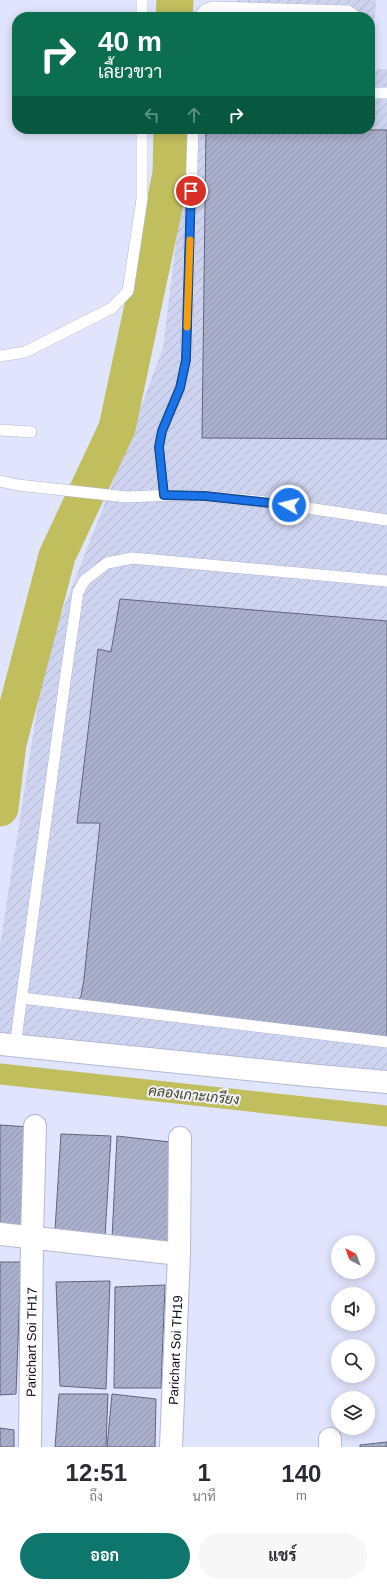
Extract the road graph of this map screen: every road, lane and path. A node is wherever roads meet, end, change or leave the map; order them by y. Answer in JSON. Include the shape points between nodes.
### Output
{"nodes":[{"id":1,"x":142,"y":0,"type":"edge"},
{"id":2,"x":142,"y":12,"type":"edge"},
{"id":3,"x":203,"y":12,"type":"edge"},
{"id":4,"x":351,"y":12,"type":"edge"},
{"id":5,"x":375,"y":93,"type":"edge"},
{"id":6,"x":387,"y":93,"type":"edge"},
{"id":7,"x":142,"y":134,"type":"edge"},
{"id":8,"x":193,"y":134,"type":"edge"},
{"id":9,"x":0,"y":356,"type":"edge"},
{"id":10,"x":0,"y":430,"type":"edge"},
{"id":11,"x":31,"y":432,"type":"dead end"},
{"id":12,"x":0,"y":481,"type":"edge"},
{"id":13,"x":164,"y":495,"type":"junction"},
{"id":14,"x":387,"y":520,"type":"edge"},
{"id":15,"x":387,"y":581,"type":"edge"},
{"id":16,"x":22,"y":998,"type":"junction"},
{"id":17,"x":387,"y":1042,"type":"edge"},
{"id":18,"x":8,"y":1045,"type":"edge"},
{"id":19,"x":387,"y":1082,"type":"edge"},
{"id":20,"x":35,"y":1126,"type":"dead end"},
{"id":21,"x":180,"y":1138,"type":"dead end"},
{"id":22,"x":0,"y":1234,"type":"edge"},
{"id":23,"x":32,"y":1236,"type":"junction"},
{"id":24,"x":179,"y":1254,"type":"junction"},
{"id":25,"x":30,"y":1447,"type":"edge"},
{"id":26,"x":171,"y":1447,"type":"edge"}],
"edges":[{"from":1,"to":2,"type":"lane"},
{"from":3,"to":4,"type":"lane","via":[[212,8]]},
{"from":5,"to":6,"type":"lane"},
{"from":7,"to":9,"type":"lane","via":[[142,199],[128,291],[112,308],[25,352]]},
{"from":8,"to":13,"type":"lane","via":[[186,360],[180,388],[162,431],[159,447]]},
{"from":10,"to":11,"type":"lane"},
{"from":12,"to":13,"type":"lane","via":[[127,498]]},
{"from":13,"to":14,"type":"lane","via":[[274,503]]},
{"from":15,"to":16,"type":"lane","via":[[132,558],[107,563],[85,580],[78,592]]},
{"from":16,"to":17,"type":"lane"},
{"from":16,"to":18,"type":"lane"},
{"from":18,"to":19,"type":"street"},
{"from":20,"to":23,"type":"street","name":"Parichart Soi TH17"},
{"from":21,"to":24,"type":"street","name":"Parichart Soi TH19"},
{"from":22,"to":23,"type":"street"},
{"from":23,"to":24,"type":"street"},
{"from":23,"to":25,"type":"street","name":"Parichart Soi TH17"},
{"from":24,"to":26,"type":"street","name":"Parichart Soi TH19"}]}
